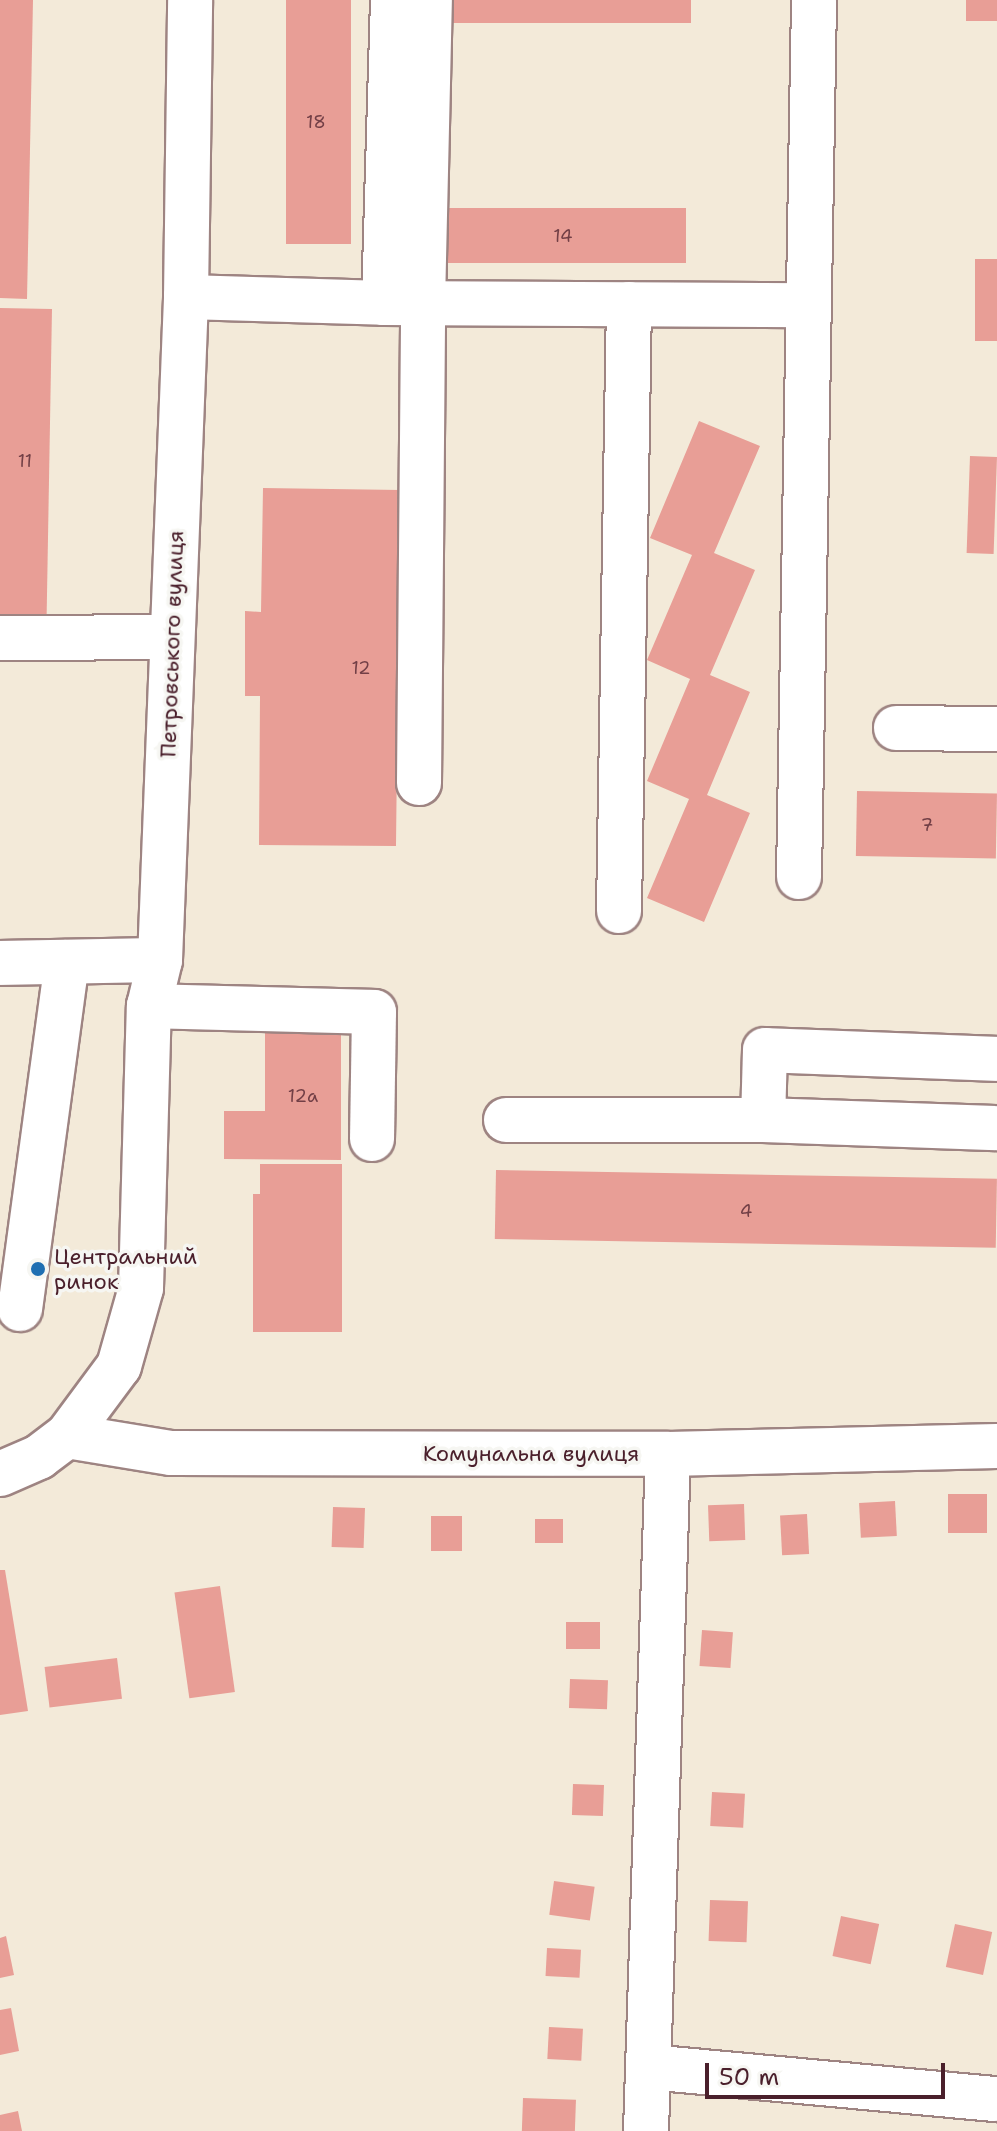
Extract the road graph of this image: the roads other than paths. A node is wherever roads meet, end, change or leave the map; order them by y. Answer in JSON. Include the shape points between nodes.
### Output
{"nodes":[{"id":1,"x":190,"y":0,"type":"edge"},
{"id":2,"x":393,"y":0,"type":"edge"},
{"id":3,"x":430,"y":0,"type":"edge"},
{"id":4,"x":814,"y":0,"type":"edge"},
{"id":5,"x":186,"y":297,"type":"junction"},
{"id":6,"x":404,"y":303,"type":"junction"},
{"id":7,"x":629,"y":304,"type":"junction"},
{"id":8,"x":808,"y":305,"type":"junction"},
{"id":9,"x":171,"y":637,"type":"junction"},
{"id":10,"x":0,"y":638,"type":"edge"},
{"id":11,"x":896,"y":728,"type":"dead end"},
{"id":12,"x":997,"y":729,"type":"edge"},
{"id":13,"x":419,"y":783,"type":"dead end"},
{"id":14,"x":799,"y":877,"type":"dead end"},
{"id":15,"x":619,"y":911,"type":"dead end"},
{"id":16,"x":160,"y":960,"type":"junction"},
{"id":17,"x":67,"y":962,"type":"junction"},
{"id":18,"x":0,"y":963,"type":"edge"},
{"id":19,"x":149,"y":1006,"type":"junction"},
{"id":20,"x":997,"y":1059,"type":"edge"},
{"id":21,"x":506,"y":1120,"type":"dead end"},
{"id":22,"x":763,"y":1120,"type":"junction"},
{"id":23,"x":997,"y":1128,"type":"edge"},
{"id":24,"x":372,"y":1139,"type":"dead end"},
{"id":25,"x":20,"y":1309,"type":"dead end"},
{"id":26,"x":67,"y":1436,"type":"junction"},
{"id":27,"x":997,"y":1446,"type":"edge"},
{"id":28,"x":668,"y":1454,"type":"junction"},
{"id":29,"x":0,"y":1474,"type":"edge"},
{"id":30,"x":649,"y":2067,"type":"junction"},
{"id":31,"x":997,"y":2099,"type":"edge"},
{"id":32,"x":646,"y":2131,"type":"edge"}],
"edges":[{"from":1,"to":5,"type":"street","name":"Петровського вулиця"},
{"from":2,"to":6,"type":"street"},
{"from":3,"to":6,"type":"street"},
{"from":4,"to":8,"type":"street"},
{"from":5,"to":6,"type":"street"},
{"from":5,"to":9,"type":"street","name":"Петровського вулиця"},
{"from":6,"to":7,"type":"street"},
{"from":6,"to":13,"type":"street"},
{"from":7,"to":8,"type":"street"},
{"from":7,"to":15,"type":"street"},
{"from":8,"to":14,"type":"street"},
{"from":9,"to":10,"type":"street"},
{"from":9,"to":16,"type":"street","name":"Петровського вулиця"},
{"from":11,"to":12,"type":"street"},
{"from":16,"to":17,"type":"street"},
{"from":16,"to":19,"type":"street","name":"Петровського вулиця"},
{"from":17,"to":18,"type":"street"},
{"from":17,"to":25,"type":"street"},
{"from":19,"to":24,"type":"street","via":[[374,1012]]},
{"from":19,"to":26,"type":"street","name":"Петровського вулиця","via":[[141,1288],[119,1366]]},
{"from":20,"to":22,"type":"street","via":[[765,1050]]},
{"from":21,"to":22,"type":"street"},
{"from":22,"to":23,"type":"street"},
{"from":26,"to":28,"type":"street","name":"Комунальна вулиця","via":[[171,1453]]},
{"from":26,"to":29,"type":"street","name":"Петровського вулиця","via":[[39,1457]]},
{"from":27,"to":28,"type":"street","name":"Комунальна вулиця"},
{"from":28,"to":30,"type":"street"},
{"from":30,"to":31,"type":"street"},
{"from":30,"to":32,"type":"street"}]}
